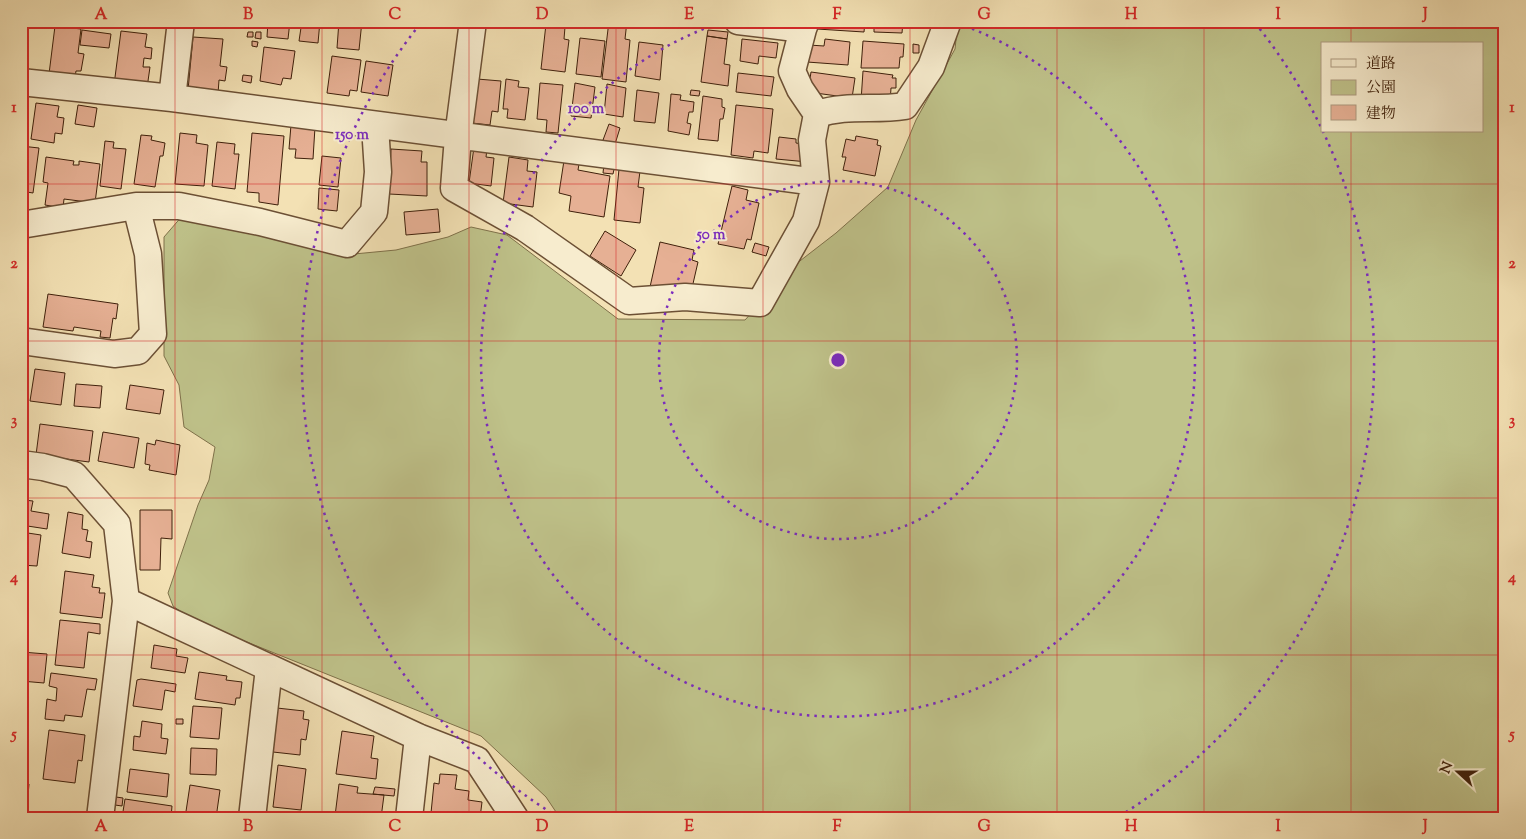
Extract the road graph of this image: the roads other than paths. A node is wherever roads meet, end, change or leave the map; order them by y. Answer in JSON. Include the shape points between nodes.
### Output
{"nodes":[{"id":1,"x":181,"y":21,"type":"edge"},
{"id":2,"x":472,"y":21,"type":"edge"},
{"id":3,"x":738,"y":21,"type":"edge"},
{"id":4,"x":948,"y":21,"type":"edge"},
{"id":5,"x":804,"y":25,"type":"edge"},
{"id":6,"x":21,"y":82,"type":"edge"},
{"id":7,"x":172,"y":98,"type":"junction"},
{"id":8,"x":817,"y":114,"type":"junction"},
{"id":9,"x":374,"y":126,"type":"junction"},
{"id":10,"x":458,"y":137,"type":"junction"},
{"id":11,"x":816,"y":182,"type":"junction"},
{"id":12,"x":136,"y":206,"type":"junction"},
{"id":13,"x":21,"y":226,"type":"edge"},
{"id":14,"x":21,"y":341,"type":"edge"},
{"id":15,"x":21,"y":464,"type":"edge"},
{"id":16,"x":126,"y":602,"type":"junction"},
{"id":17,"x":269,"y":668,"type":"junction"},
{"id":18,"x":418,"y":737,"type":"junction"},
{"id":19,"x":100,"y":818,"type":"edge"},
{"id":20,"x":252,"y":818,"type":"edge"},
{"id":21,"x":409,"y":818,"type":"edge"},
{"id":22,"x":515,"y":818,"type":"edge"}],
"edges":[{"from":1,"to":7,"type":"street"},
{"from":2,"to":10,"type":"street"},
{"from":3,"to":5,"type":"street"},
{"from":4,"to":8,"type":"street","via":[[931,67],[905,106],[837,108]]},
{"from":5,"to":8,"type":"street","via":[[792,71]]},
{"from":6,"to":7,"type":"street"},
{"from":7,"to":9,"type":"street"},
{"from":8,"to":11,"type":"street","via":[[812,140]]},
{"from":9,"to":10,"type":"street"},
{"from":9,"to":12,"type":"street","via":[[378,172],[374,212],[347,244],[179,206]]},
{"from":10,"to":11,"type":"street"},
{"from":10,"to":11,"type":"street","via":[[454,188],[525,228],[629,301],[685,297],[760,303],[806,221]]},
{"from":12,"to":13,"type":"street"},
{"from":12,"to":14,"type":"street","via":[[148,254],[153,334],[138,351],[114,354]]},
{"from":15,"to":16,"type":"street","via":[[74,474],[117,524]]},
{"from":16,"to":17,"type":"street"},
{"from":16,"to":19,"type":"street"},
{"from":17,"to":18,"type":"street"},
{"from":17,"to":20,"type":"street"},
{"from":18,"to":21,"type":"street"},
{"from":18,"to":22,"type":"street","via":[[477,760]]}]}
